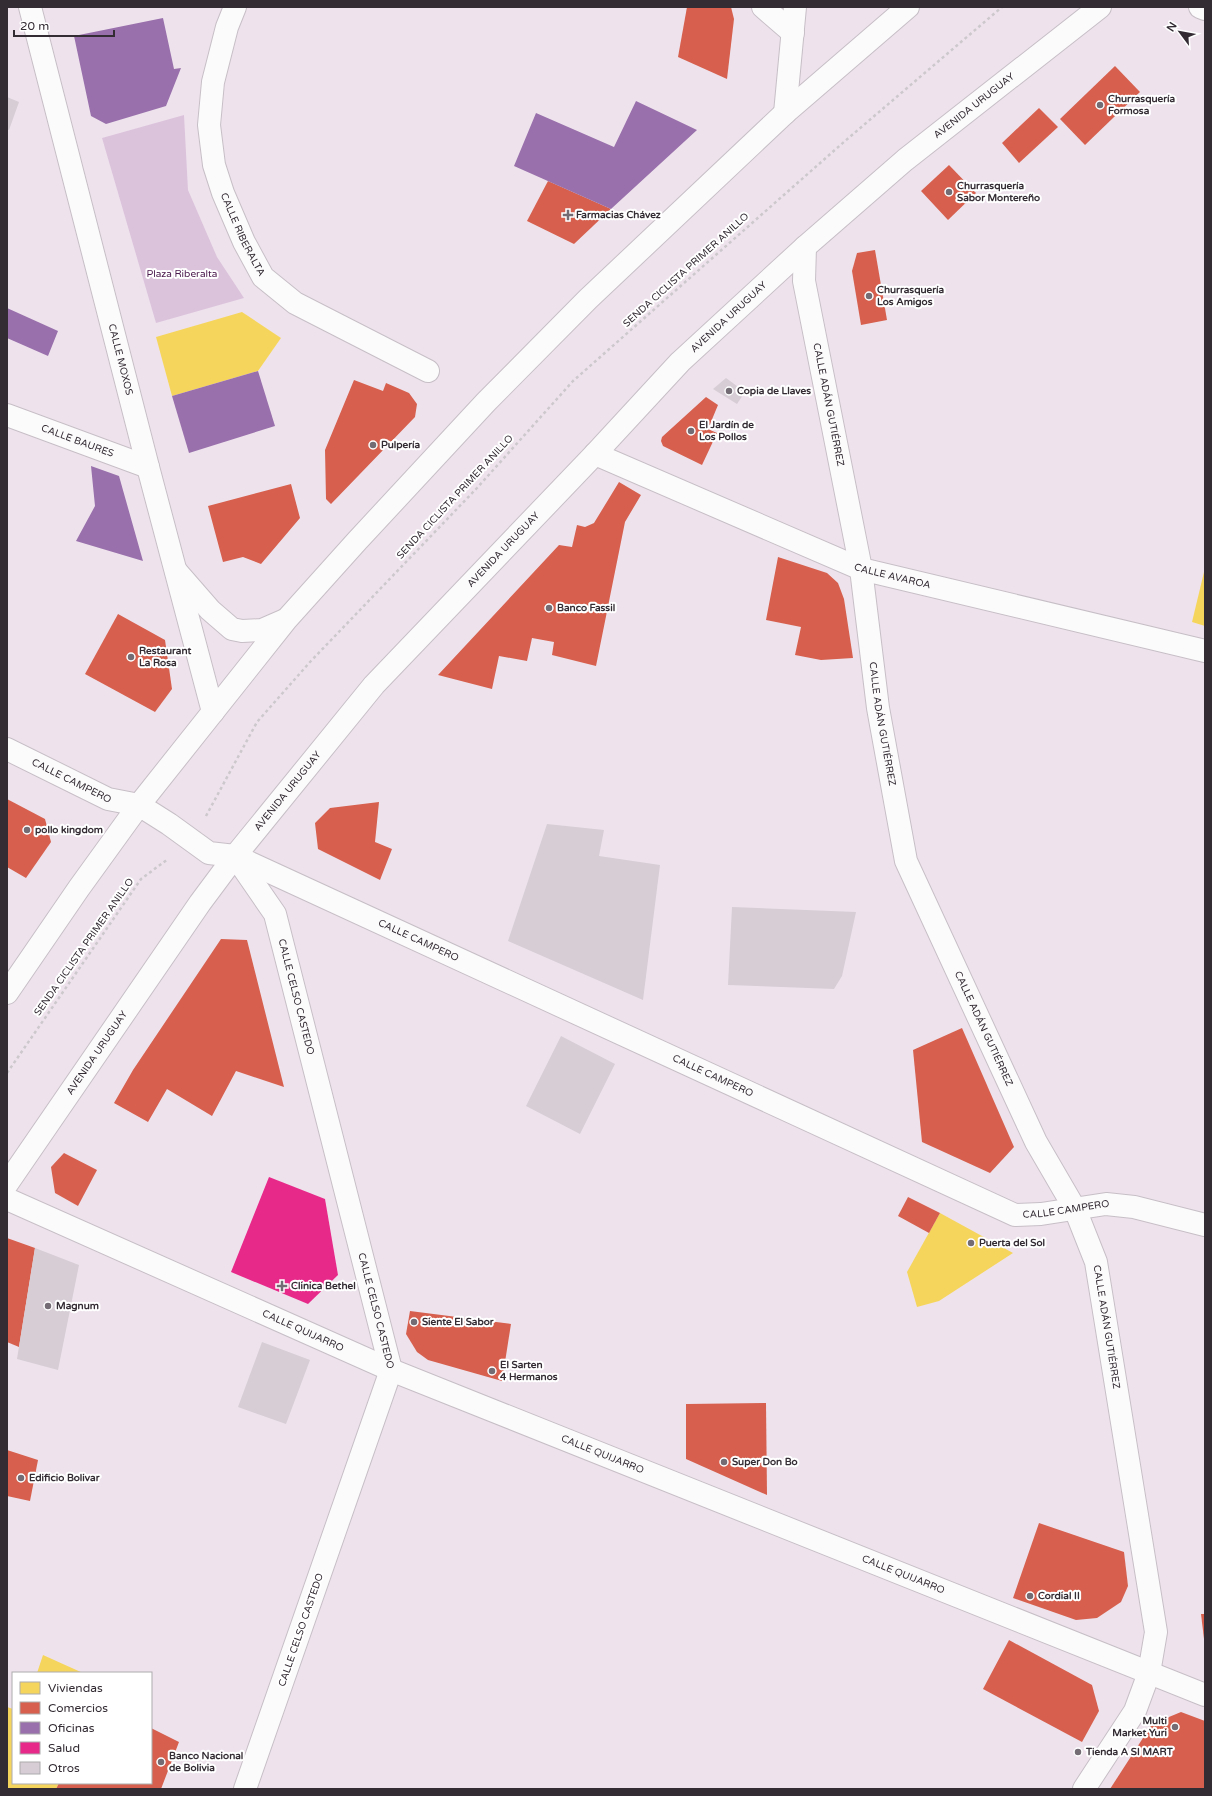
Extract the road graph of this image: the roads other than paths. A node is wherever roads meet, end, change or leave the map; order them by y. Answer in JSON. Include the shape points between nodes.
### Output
{"nodes":[{"id":1,"x":30,"y":7,"type":"edge"},
{"id":2,"x":235,"y":7,"type":"edge"},
{"id":3,"x":763,"y":7,"type":"edge"},
{"id":4,"x":795,"y":7,"type":"edge"},
{"id":5,"x":908,"y":7,"type":"edge"},
{"id":6,"x":1100,"y":7,"type":"edge"},
{"id":7,"x":1200,"y":7,"type":"edge"},
{"id":8,"x":1205,"y":9,"type":"edge"},
{"id":9,"x":793,"y":33,"type":"junction"},
{"id":10,"x":786,"y":113,"type":"junction"},
{"id":11,"x":805,"y":247,"type":"junction"},
{"id":12,"x":428,"y":371,"type":"dead end"},
{"id":13,"x":7,"y":415,"type":"edge"},
{"id":14,"x":595,"y":454,"type":"junction"},
{"id":15,"x":148,"y":467,"type":"junction"},
{"id":16,"x":861,"y":569,"type":"junction"},
{"id":17,"x":176,"y":571,"type":"junction"},
{"id":18,"x":286,"y":620,"type":"junction"},
{"id":19,"x":1205,"y":651,"type":"edge"},
{"id":20,"x":213,"y":712,"type":"junction"},
{"id":21,"x":7,"y":749,"type":"edge"},
{"id":22,"x":139,"y":805,"type":"junction"},
{"id":23,"x":235,"y":856,"type":"junction"},
{"id":24,"x":7,"y":993,"type":"edge"},
{"id":25,"x":7,"y":1184,"type":"edge"},
{"id":26,"x":7,"y":1199,"type":"edge"},
{"id":27,"x":1075,"y":1209,"type":"junction"},
{"id":28,"x":1205,"y":1225,"type":"edge"},
{"id":29,"x":391,"y":1370,"type":"junction"},
{"id":30,"x":1149,"y":1673,"type":"junction"},
{"id":31,"x":1205,"y":1695,"type":"edge"},
{"id":32,"x":245,"y":1789,"type":"edge"},
{"id":33,"x":1084,"y":1789,"type":"edge"}],
"edges":[{"from":1,"to":15,"type":"street","name":"CALLE MOXOS"},
{"from":2,"to":12,"type":"street","name":"CALLE RIBERALTA","via":[[227,26],[213,82],[208,126],[214,165],[244,242],[264,277],[295,303]]},
{"from":3,"to":9,"type":"street"},
{"from":4,"to":9,"type":"street"},
{"from":5,"to":10,"type":"street"},
{"from":6,"to":11,"type":"street","name":"AVENIDA URUGUAY","via":[[905,160]]},
{"from":7,"to":8,"type":"street"},
{"from":9,"to":10,"type":"street"},
{"from":10,"to":18,"type":"street","via":[[588,299],[486,402]]},
{"from":11,"to":14,"type":"street","name":"AVENIDA URUGUAY","via":[[680,362]]},
{"from":11,"to":16,"type":"street","name":"CALLE ADÁN GUTIÉRREZ","via":[[804,281]]},
{"from":13,"to":15,"type":"street","name":"CALLE BAURES"},
{"from":14,"to":16,"type":"street","name":"CALLE AVAROA"},
{"from":14,"to":23,"type":"street","name":"AVENIDA URUGUAY","via":[[374,685]]},
{"from":15,"to":17,"type":"street","name":"CALLE MOXOS"},
{"from":16,"to":19,"type":"street","name":"CALLE AVAROA"},
{"from":16,"to":27,"type":"street","name":"CALLE ADÁN GUTIÉRREZ","via":[[878,708],[906,861],[1036,1142]]},
{"from":17,"to":18,"type":"street","via":[[210,610],[232,628],[242,631],[262,630]]},
{"from":17,"to":20,"type":"street","name":"CALLE MOXOS"},
{"from":18,"to":20,"type":"street"},
{"from":20,"to":22,"type":"street"},
{"from":21,"to":22,"type":"street","name":"CALLE CAMPERO","via":[[108,799]]},
{"from":22,"to":23,"type":"street","name":"CALLE CAMPERO","via":[[209,853]]},
{"from":22,"to":24,"type":"street"},
{"from":23,"to":25,"type":"street","name":"AVENIDA URUGUAY","via":[[176,935]]},
{"from":23,"to":27,"type":"street","name":"CALLE CAMPERO","via":[[1015,1215]]},
{"from":23,"to":29,"type":"street","name":"CALLE CELSO CASTEDO","via":[[275,914]]},
{"from":26,"to":29,"type":"street","name":"CALLE QUIJARRO"},
{"from":27,"to":28,"type":"street","name":"CALLE CAMPERO","via":[[1106,1204],[1134,1207]]},
{"from":27,"to":30,"type":"street","name":"CALLE ADÁN GUTIÉRREZ","via":[[1096,1262],[1156,1632]]},
{"from":29,"to":30,"type":"street","name":"CALLE QUIJARRO"},
{"from":29,"to":32,"type":"street","name":"CALLE CELSO CASTEDO"},
{"from":30,"to":31,"type":"street","name":"CALLE QUIJARRO"},
{"from":30,"to":33,"type":"street","name":"CALLE ADÁN GUTIÉRREZ","via":[[1134,1711]]}]}
